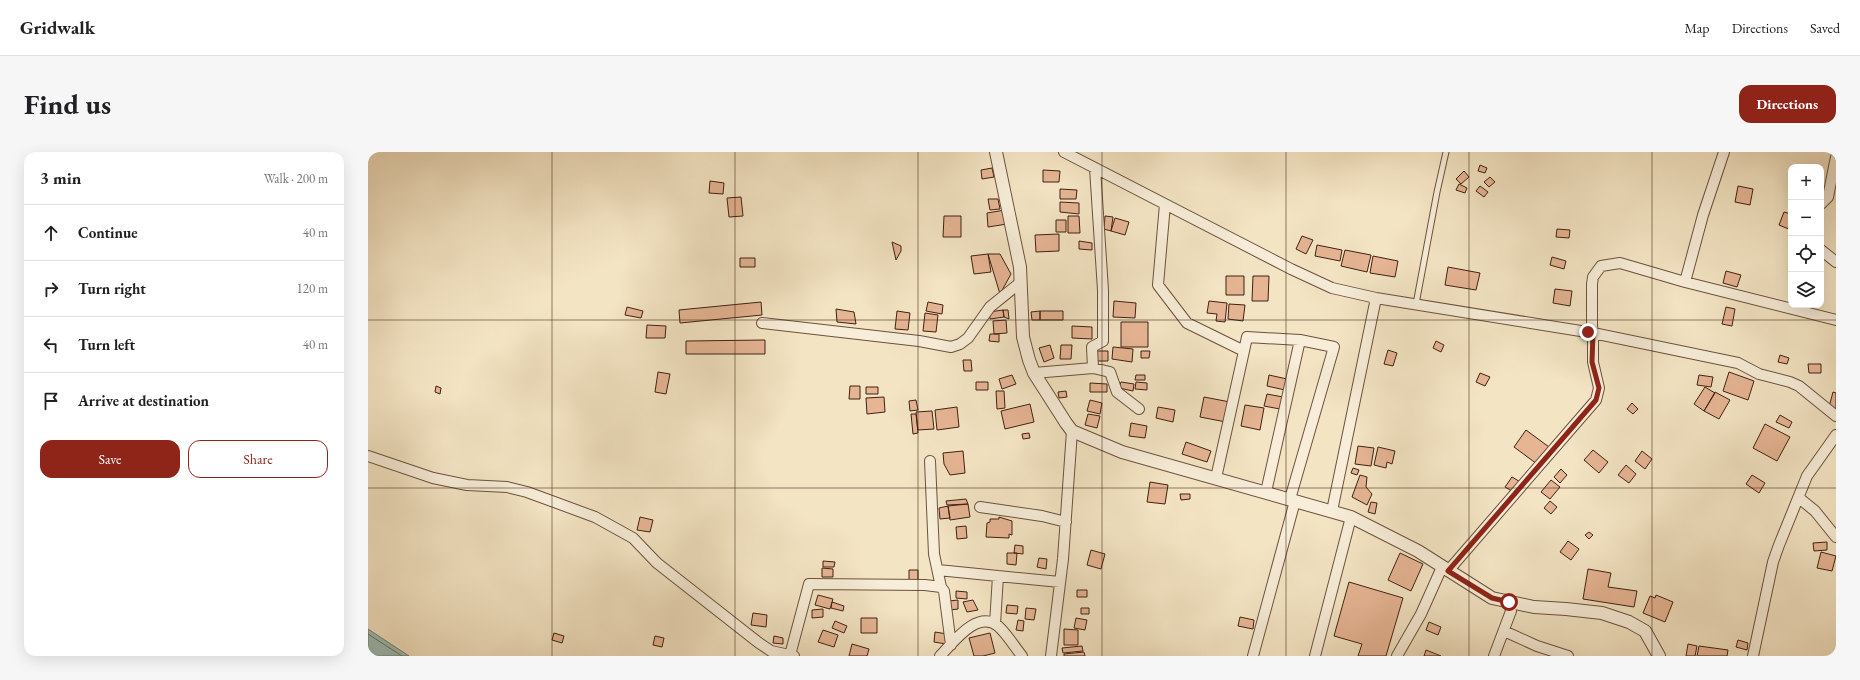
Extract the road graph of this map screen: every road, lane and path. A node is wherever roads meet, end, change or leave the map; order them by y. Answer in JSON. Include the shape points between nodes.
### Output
{"nodes":[{"id":1,"x":996,"y":152,"type":"edge"},
{"id":2,"x":1064,"y":152,"type":"edge"},
{"id":3,"x":1446,"y":152,"type":"edge"},
{"id":4,"x":1724,"y":152,"type":"edge"},
{"id":5,"x":1836,"y":158,"type":"edge"},
{"id":6,"x":1095,"y":168,"type":"junction"},
{"id":7,"x":1824,"y":201,"type":"edge"},
{"id":8,"x":1165,"y":204,"type":"junction"},
{"id":9,"x":1824,"y":252,"type":"edge"},
{"id":10,"x":1836,"y":262,"type":"edge"},
{"id":11,"x":1021,"y":282,"type":"junction"},
{"id":12,"x":1685,"y":282,"type":"junction"},
{"id":13,"x":1376,"y":298,"type":"junction"},
{"id":14,"x":1416,"y":304,"type":"junction"},
{"id":15,"x":1836,"y":320,"type":"edge"},
{"id":16,"x":762,"y":323,"type":"dead end"},
{"id":17,"x":1593,"y":333,"type":"junction"},
{"id":18,"x":1300,"y":340,"type":"junction"},
{"id":19,"x":1244,"y":351,"type":"junction"},
{"id":20,"x":1093,"y":368,"type":"junction"},
{"id":21,"x":1034,"y":373,"type":"junction"},
{"id":22,"x":1139,"y":408,"type":"dead end"},
{"id":23,"x":1836,"y":416,"type":"edge"},
{"id":24,"x":1072,"y":431,"type":"junction"},
{"id":25,"x":1836,"y":435,"type":"edge"},
{"id":26,"x":368,"y":456,"type":"edge"},
{"id":27,"x":930,"y":461,"type":"dead end"},
{"id":28,"x":1216,"y":478,"type":"junction"},
{"id":29,"x":1266,"y":492,"type":"junction"},
{"id":30,"x":1799,"y":498,"type":"junction"},
{"id":31,"x":1293,"y":500,"type":"junction"},
{"id":32,"x":980,"y":508,"type":"dead end"},
{"id":33,"x":1332,"y":511,"type":"junction"},
{"id":34,"x":1351,"y":518,"type":"junction"},
{"id":35,"x":1066,"y":522,"type":"junction"},
{"id":36,"x":1836,"y":537,"type":"edge"},
{"id":37,"x":1445,"y":569,"type":"junction"},
{"id":38,"x":938,"y":570,"type":"junction"},
{"id":39,"x":998,"y":576,"type":"junction"},
{"id":40,"x":1060,"y":582,"type":"junction"},
{"id":41,"x":941,"y":587,"type":"junction"},
{"id":42,"x":1509,"y":602,"type":"junction"},
{"id":43,"x":994,"y":624,"type":"junction"},
{"id":44,"x":1504,"y":631,"type":"junction"},
{"id":45,"x":951,"y":645,"type":"junction"},
{"id":46,"x":792,"y":655,"type":"edge"},
{"id":47,"x":940,"y":656,"type":"edge"},
{"id":48,"x":1022,"y":656,"type":"edge"},
{"id":49,"x":1051,"y":656,"type":"edge"},
{"id":50,"x":1253,"y":656,"type":"edge"},
{"id":51,"x":1315,"y":656,"type":"edge"},
{"id":52,"x":1397,"y":656,"type":"edge"},
{"id":53,"x":1494,"y":656,"type":"edge"},
{"id":54,"x":1568,"y":656,"type":"edge"},
{"id":55,"x":1659,"y":656,"type":"edge"},
{"id":56,"x":1753,"y":656,"type":"edge"}],
"edges":[{"from":1,"to":11,"type":"street"},
{"from":2,"to":6,"type":"street"},
{"from":3,"to":14,"type":"lane"},
{"from":4,"to":12,"type":"street","via":[[1703,215]]},
{"from":5,"to":7,"type":"street","via":[[1828,197]]},
{"from":6,"to":8,"type":"street"},
{"from":6,"to":20,"type":"street","via":[[1103,290],[1103,341],[1092,347]]},
{"from":8,"to":13,"type":"street","via":[[1327,285]]},
{"from":8,"to":19,"type":"street","via":[[1158,285],[1187,323]]},
{"from":9,"to":10,"type":"street"},
{"from":11,"to":16,"type":"street","via":[[990,306],[968,338],[951,347]]},
{"from":11,"to":21,"type":"street","via":[[1023,337]]},
{"from":12,"to":15,"type":"street"},
{"from":12,"to":17,"type":"street","via":[[1620,263],[1601,266],[1592,284]]},
{"from":13,"to":14,"type":"street"},
{"from":13,"to":33,"type":"street"},
{"from":14,"to":17,"type":"street"},
{"from":17,"to":23,"type":"street","via":[[1738,363],[1759,374],[1799,386]]},
{"from":17,"to":37,"type":"street","via":[[1592,362],[1599,388],[1596,400]]},
{"from":18,"to":19,"type":"street","via":[[1247,337]]},
{"from":18,"to":29,"type":"street"},
{"from":18,"to":31,"type":"street","via":[[1334,347]]},
{"from":19,"to":28,"type":"street"},
{"from":20,"to":21,"type":"street"},
{"from":20,"to":22,"type":"street","via":[[1110,372],[1117,392]]},
{"from":21,"to":24,"type":"street"},
{"from":24,"to":28,"type":"street","via":[[1122,452]]},
{"from":24,"to":35,"type":"street"},
{"from":25,"to":30,"type":"street","via":[[1807,476]]},
{"from":26,"to":46,"type":"street","via":[[433,478],[527,492],[595,517],[633,538],[657,564],[759,643],[771,651]]},
{"from":27,"to":38,"type":"street","via":[[934,554]]},
{"from":28,"to":29,"type":"street"},
{"from":29,"to":31,"type":"street"},
{"from":30,"to":36,"type":"street","via":[[1815,511]]},
{"from":30,"to":56,"type":"street","via":[[1773,562]]},
{"from":31,"to":33,"type":"street"},
{"from":31,"to":50,"type":"street"},
{"from":32,"to":35,"type":"street","via":[[1042,516]]},
{"from":33,"to":34,"type":"street"},
{"from":34,"to":37,"type":"street","via":[[1418,551]]},
{"from":34,"to":51,"type":"street"},
{"from":35,"to":40,"type":"street"},
{"from":37,"to":42,"type":"street","via":[[1488,596]]},
{"from":37,"to":52,"type":"street"},
{"from":38,"to":39,"type":"street"},
{"from":38,"to":41,"type":"street"},
{"from":39,"to":40,"type":"street"},
{"from":39,"to":43,"type":"street"},
{"from":40,"to":49,"type":"street"},
{"from":41,"to":45,"type":"street","via":[[944,592]]},
{"from":41,"to":46,"type":"street","via":[[809,584]]},
{"from":42,"to":44,"type":"street","via":[[1511,611]]},
{"from":42,"to":55,"type":"street","via":[[1613,616],[1645,631]]},
{"from":43,"to":45,"type":"street","via":[[987,621],[979,622],[966,629]]},
{"from":43,"to":48,"type":"street"},
{"from":44,"to":53,"type":"street"},
{"from":44,"to":54,"type":"street"},
{"from":45,"to":47,"type":"street"}]}
